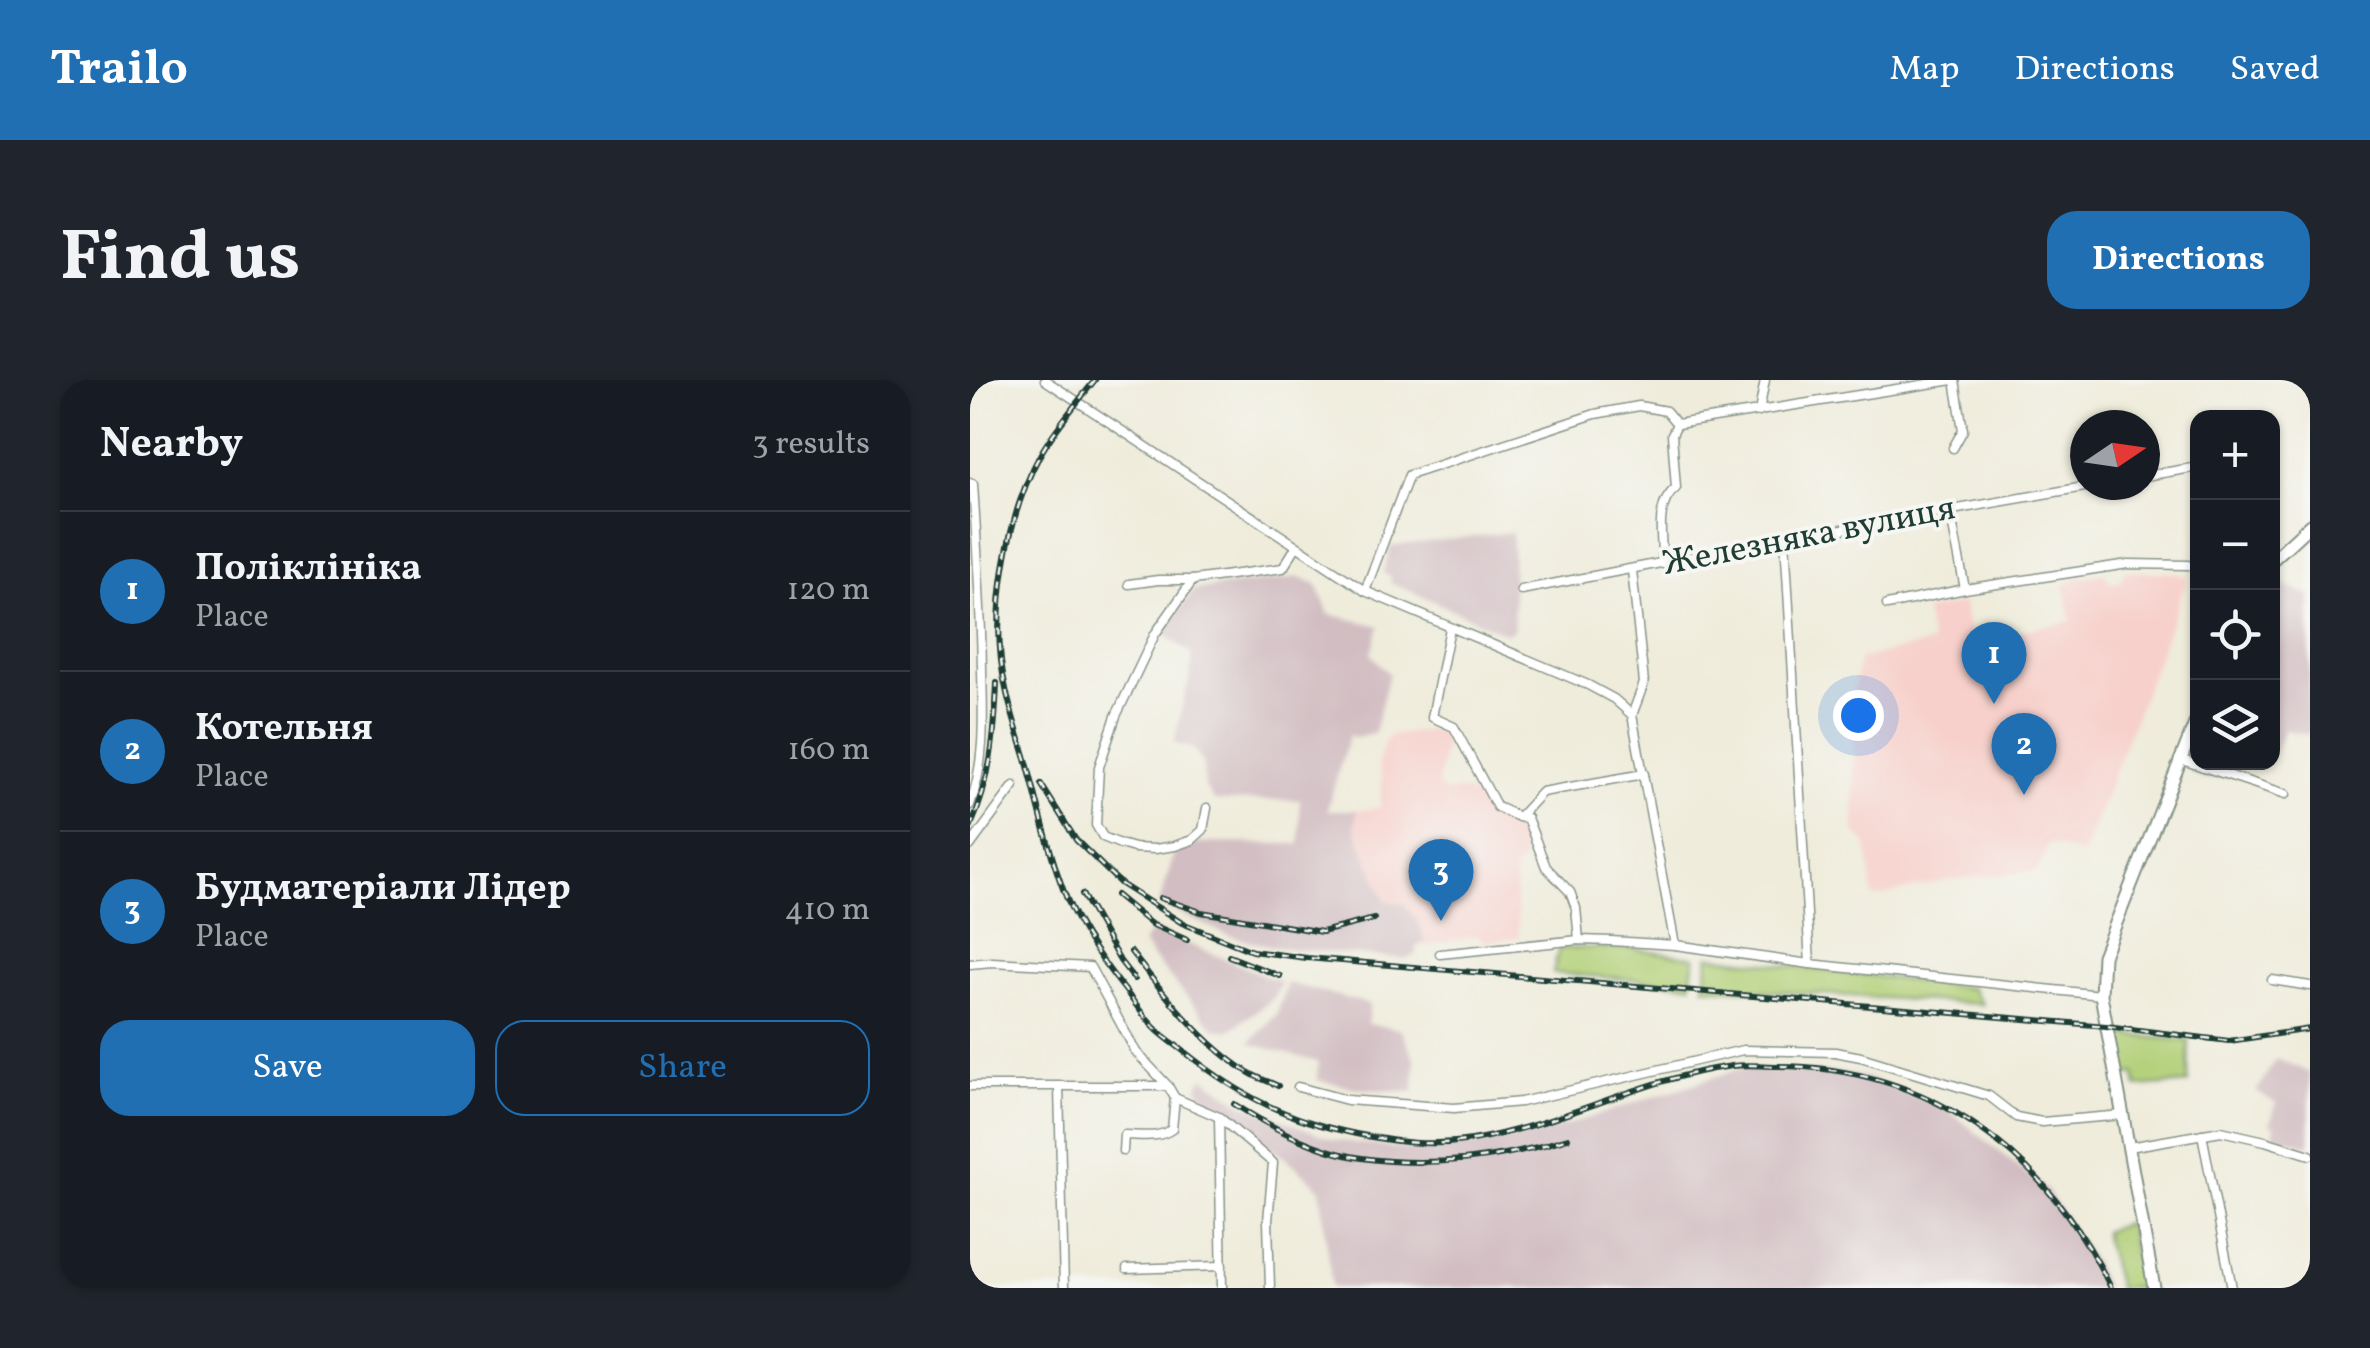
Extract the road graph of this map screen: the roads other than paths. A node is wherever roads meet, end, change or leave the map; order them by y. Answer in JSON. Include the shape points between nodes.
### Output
{"nodes":[{"id":1,"x":1766,"y":380,"type":"edge"},
{"id":2,"x":1954,"y":380,"type":"edge"},
{"id":3,"x":1050,"y":381,"type":"edge"},
{"id":4,"x":1759,"y":412,"type":"junction"},
{"id":5,"x":1677,"y":424,"type":"junction"},
{"id":6,"x":1952,"y":448,"type":"dead end"},
{"id":7,"x":2190,"y":468,"type":"edge"},
{"id":8,"x":2160,"y":473,"type":"edge"},
{"id":9,"x":971,"y":484,"type":"edge"},
{"id":10,"x":2070,"y":490,"type":"edge"},
{"id":11,"x":1950,"y":511,"type":"junction"},
{"id":12,"x":2310,"y":525,"type":"edge"},
{"id":13,"x":1784,"y":540,"type":"junction"},
{"id":14,"x":1296,"y":547,"type":"junction"},
{"id":15,"x":2280,"y":553,"type":"edge"},
{"id":16,"x":1663,"y":564,"type":"junction"},
{"id":17,"x":2190,"y":566,"type":"edge"},
{"id":18,"x":1632,"y":570,"type":"junction"},
{"id":19,"x":1193,"y":580,"type":"junction"},
{"id":20,"x":1130,"y":584,"type":"dead end"},
{"id":21,"x":1965,"y":589,"type":"junction"},
{"id":22,"x":1521,"y":590,"type":"dead end"},
{"id":23,"x":1366,"y":591,"type":"junction"},
{"id":24,"x":1886,"y":605,"type":"dead end"},
{"id":25,"x":1450,"y":628,"type":"junction"},
{"id":26,"x":970,"y":641,"type":"edge"},
{"id":27,"x":982,"y":642,"type":"junction"},
{"id":28,"x":1632,"y":715,"type":"junction"},
{"id":29,"x":2190,"y":734,"type":"edge"},
{"id":30,"x":2179,"y":759,"type":"junction"},
{"id":31,"x":1644,"y":774,"type":"junction"},
{"id":32,"x":1014,"y":786,"type":"dead end"},
{"id":33,"x":2286,"y":794,"type":"dead end"},
{"id":34,"x":970,"y":805,"type":"edge"},
{"id":35,"x":1206,"y":808,"type":"dead end"},
{"id":36,"x":1518,"y":817,"type":"junction"},
{"id":37,"x":970,"y":846,"type":"edge"},
{"id":38,"x":1579,"y":940,"type":"junction"},
{"id":39,"x":1675,"y":945,"type":"junction"},
{"id":40,"x":1440,"y":954,"type":"dead end"},
{"id":41,"x":970,"y":964,"type":"edge"},
{"id":42,"x":1810,"y":964,"type":"junction"},
{"id":43,"x":2272,"y":980,"type":"dead end"},
{"id":44,"x":2310,"y":986,"type":"edge"},
{"id":45,"x":2101,"y":995,"type":"junction"},
{"id":46,"x":970,"y":1086,"type":"edge"},
{"id":47,"x":1168,"y":1086,"type":"junction"},
{"id":48,"x":1058,"y":1087,"type":"junction"},
{"id":49,"x":1298,"y":1087,"type":"dead end"},
{"id":50,"x":1175,"y":1098,"type":"junction"},
{"id":51,"x":2123,"y":1114,"type":"junction"},
{"id":52,"x":1219,"y":1117,"type":"junction"},
{"id":53,"x":2202,"y":1134,"type":"junction"},
{"id":54,"x":2128,"y":1147,"type":"junction"},
{"id":55,"x":1123,"y":1151,"type":"dead end"},
{"id":56,"x":2310,"y":1156,"type":"edge"},
{"id":57,"x":1222,"y":1266,"type":"junction"},
{"id":58,"x":1128,"y":1269,"type":"dead end"},
{"id":59,"x":1064,"y":1288,"type":"edge"},
{"id":60,"x":1222,"y":1288,"type":"edge"},
{"id":61,"x":1270,"y":1288,"type":"edge"},
{"id":62,"x":2154,"y":1288,"type":"edge"},
{"id":63,"x":2232,"y":1288,"type":"edge"}],
"edges":[{"from":1,"to":4,"type":"street"},
{"from":2,"to":4,"type":"street"},
{"from":2,"to":6,"type":"street","via":[[1963,430]]},
{"from":3,"to":14,"type":"street"},
{"from":4,"to":5,"type":"street"},
{"from":5,"to":16,"type":"street","via":[[1676,488],[1661,507]]},
{"from":5,"to":23,"type":"street","via":[[1666,411],[1639,406],[1594,414],[1409,475]]},
{"from":7,"to":8,"type":"street"},
{"from":9,"to":27,"type":"street"},
{"from":10,"to":11,"type":"street","name":"Железняка вулиця"},
{"from":11,"to":13,"type":"street","name":"Железняка вулиця"},
{"from":11,"to":21,"type":"street"},
{"from":12,"to":15,"type":"street"},
{"from":13,"to":16,"type":"street","name":"Железняка вулиця"},
{"from":13,"to":42,"type":"street"},
{"from":14,"to":19,"type":"street","via":[[1284,568]]},
{"from":14,"to":23,"type":"street"},
{"from":16,"to":18,"type":"street","name":"Железняка вулиця"},
{"from":17,"to":21,"type":"street","via":[[2128,564]]},
{"from":18,"to":22,"type":"street","name":"Железняка вулиця"},
{"from":18,"to":28,"type":"street","via":[[1644,683]]},
{"from":19,"to":20,"type":"street"},
{"from":19,"to":35,"type":"street","via":[[1154,634],[1116,716],[1099,767],[1096,825],[1120,844],[1165,848],[1203,830]]},
{"from":21,"to":24,"type":"street"},
{"from":23,"to":25,"type":"street"},
{"from":25,"to":28,"type":"street","via":[[1588,685]]},
{"from":25,"to":36,"type":"street","via":[[1432,717],[1454,728],[1497,807]]},
{"from":26,"to":27,"type":"street"},
{"from":27,"to":34,"type":"street","via":[[982,761]]},
{"from":28,"to":31,"type":"street"},
{"from":29,"to":30,"type":"street"},
{"from":30,"to":33,"type":"street"},
{"from":30,"to":45,"type":"street","via":[[2103,956]]},
{"from":31,"to":36,"type":"street","via":[[1542,792]]},
{"from":31,"to":39,"type":"street"},
{"from":32,"to":37,"type":"street"},
{"from":36,"to":38,"type":"street","via":[[1527,818],[1546,866],[1570,892]]},
{"from":38,"to":39,"type":"street"},
{"from":38,"to":40,"type":"street"},
{"from":39,"to":42,"type":"street"},
{"from":41,"to":47,"type":"street","via":[[1090,967],[1136,1052]]},
{"from":42,"to":45,"type":"street"},
{"from":43,"to":44,"type":"street"},
{"from":45,"to":51,"type":"street"},
{"from":46,"to":48,"type":"street"},
{"from":47,"to":48,"type":"street"},
{"from":47,"to":50,"type":"street"},
{"from":48,"to":59,"type":"street"},
{"from":49,"to":51,"type":"street","via":[[1347,1100],[1491,1106],[1743,1050],[1835,1052],[1989,1096],[2016,1117],[2042,1122]]},
{"from":50,"to":52,"type":"street"},
{"from":50,"to":55,"type":"street","via":[[1172,1129],[1124,1135]]},
{"from":51,"to":54,"type":"street"},
{"from":52,"to":57,"type":"street"},
{"from":52,"to":61,"type":"street","via":[[1273,1163]]},
{"from":53,"to":54,"type":"street"},
{"from":53,"to":56,"type":"street","via":[[2221,1130]]},
{"from":53,"to":63,"type":"street"},
{"from":54,"to":62,"type":"street"},
{"from":57,"to":58,"type":"street"},
{"from":57,"to":60,"type":"street"}]}
